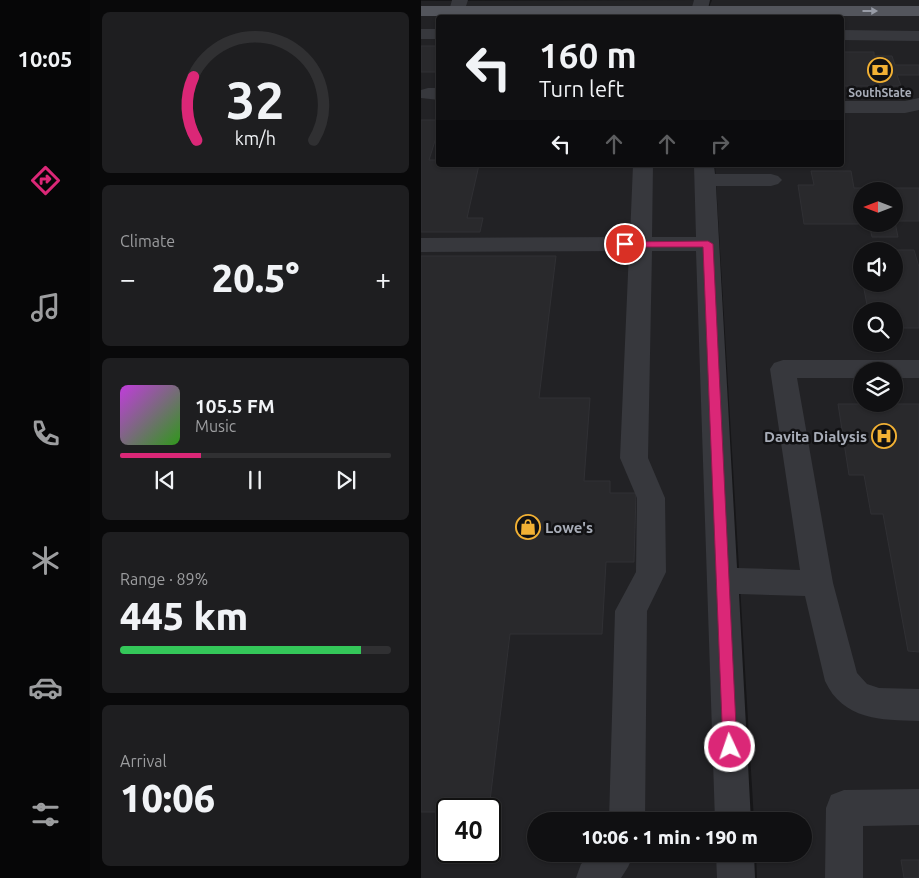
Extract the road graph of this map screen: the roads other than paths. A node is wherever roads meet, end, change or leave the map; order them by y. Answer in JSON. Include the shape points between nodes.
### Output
{"nodes":[{"id":1,"x":459,"y":5,"type":"edge"},
{"id":2,"x":699,"y":9,"type":"edge"},
{"id":3,"x":421,"y":11,"type":"edge"},
{"id":4,"x":919,"y":11,"type":"edge"},
{"id":5,"x":548,"y":14,"type":"edge"},
{"id":6,"x":421,"y":34,"type":"edge"},
{"id":7,"x":436,"y":34,"type":"edge"},
{"id":8,"x":844,"y":35,"type":"edge"},
{"id":9,"x":919,"y":36,"type":"edge"},
{"id":10,"x":919,"y":104,"type":"edge"},
{"id":11,"x":844,"y":107,"type":"edge"},
{"id":12,"x":643,"y":167,"type":"edge"},
{"id":13,"x":705,"y":172,"type":"edge"},
{"id":14,"x":771,"y":180,"type":"dead end"},
{"id":15,"x":640,"y":244,"type":"junction"},
{"id":16,"x":708,"y":244,"type":"junction"},
{"id":17,"x":421,"y":245,"type":"edge"},
{"id":18,"x":919,"y":369,"type":"edge"},
{"id":19,"x":722,"y":581,"type":"junction"},
{"id":20,"x":817,"y":583,"type":"junction"},
{"id":21,"x":919,"y":705,"type":"edge"},
{"id":22,"x":919,"y":807,"type":"edge"},
{"id":23,"x":627,"y":812,"type":"edge"},
{"id":24,"x":733,"y":812,"type":"edge"},
{"id":25,"x":609,"y":862,"type":"edge"},
{"id":26,"x":735,"y":862,"type":"edge"},
{"id":27,"x":595,"y":878,"type":"edge"},
{"id":28,"x":736,"y":878,"type":"edge"},
{"id":29,"x":845,"y":878,"type":"edge"}],
"edges":[{"from":1,"to":3,"type":"main road"},
{"from":1,"to":5,"type":"main road"},
{"from":2,"to":4,"type":"main road","one_way":true},
{"from":2,"to":5,"type":"main road"},
{"from":6,"to":7,"type":"street"},
{"from":8,"to":9,"type":"street"},
{"from":10,"to":11,"type":"street"},
{"from":12,"to":15,"type":"street"},
{"from":13,"to":14,"type":"street"},
{"from":13,"to":16,"type":"street"},
{"from":15,"to":16,"type":"street"},
{"from":15,"to":17,"type":"street"},
{"from":15,"to":23,"type":"street","via":[[634,458],[636,468],[650,488],[651,572],[631,611]]},
{"from":16,"to":19,"type":"street"},
{"from":18,"to":20,"type":"street","via":[[783,369]]},
{"from":19,"to":20,"type":"street"},
{"from":19,"to":24,"type":"street"},
{"from":20,"to":21,"type":"street","via":[[843,681],[855,696],[879,704]]},
{"from":22,"to":29,"type":"street","via":[[843,808]]},
{"from":25,"to":27,"type":"street"},
{"from":26,"to":28,"type":"street"}]}
